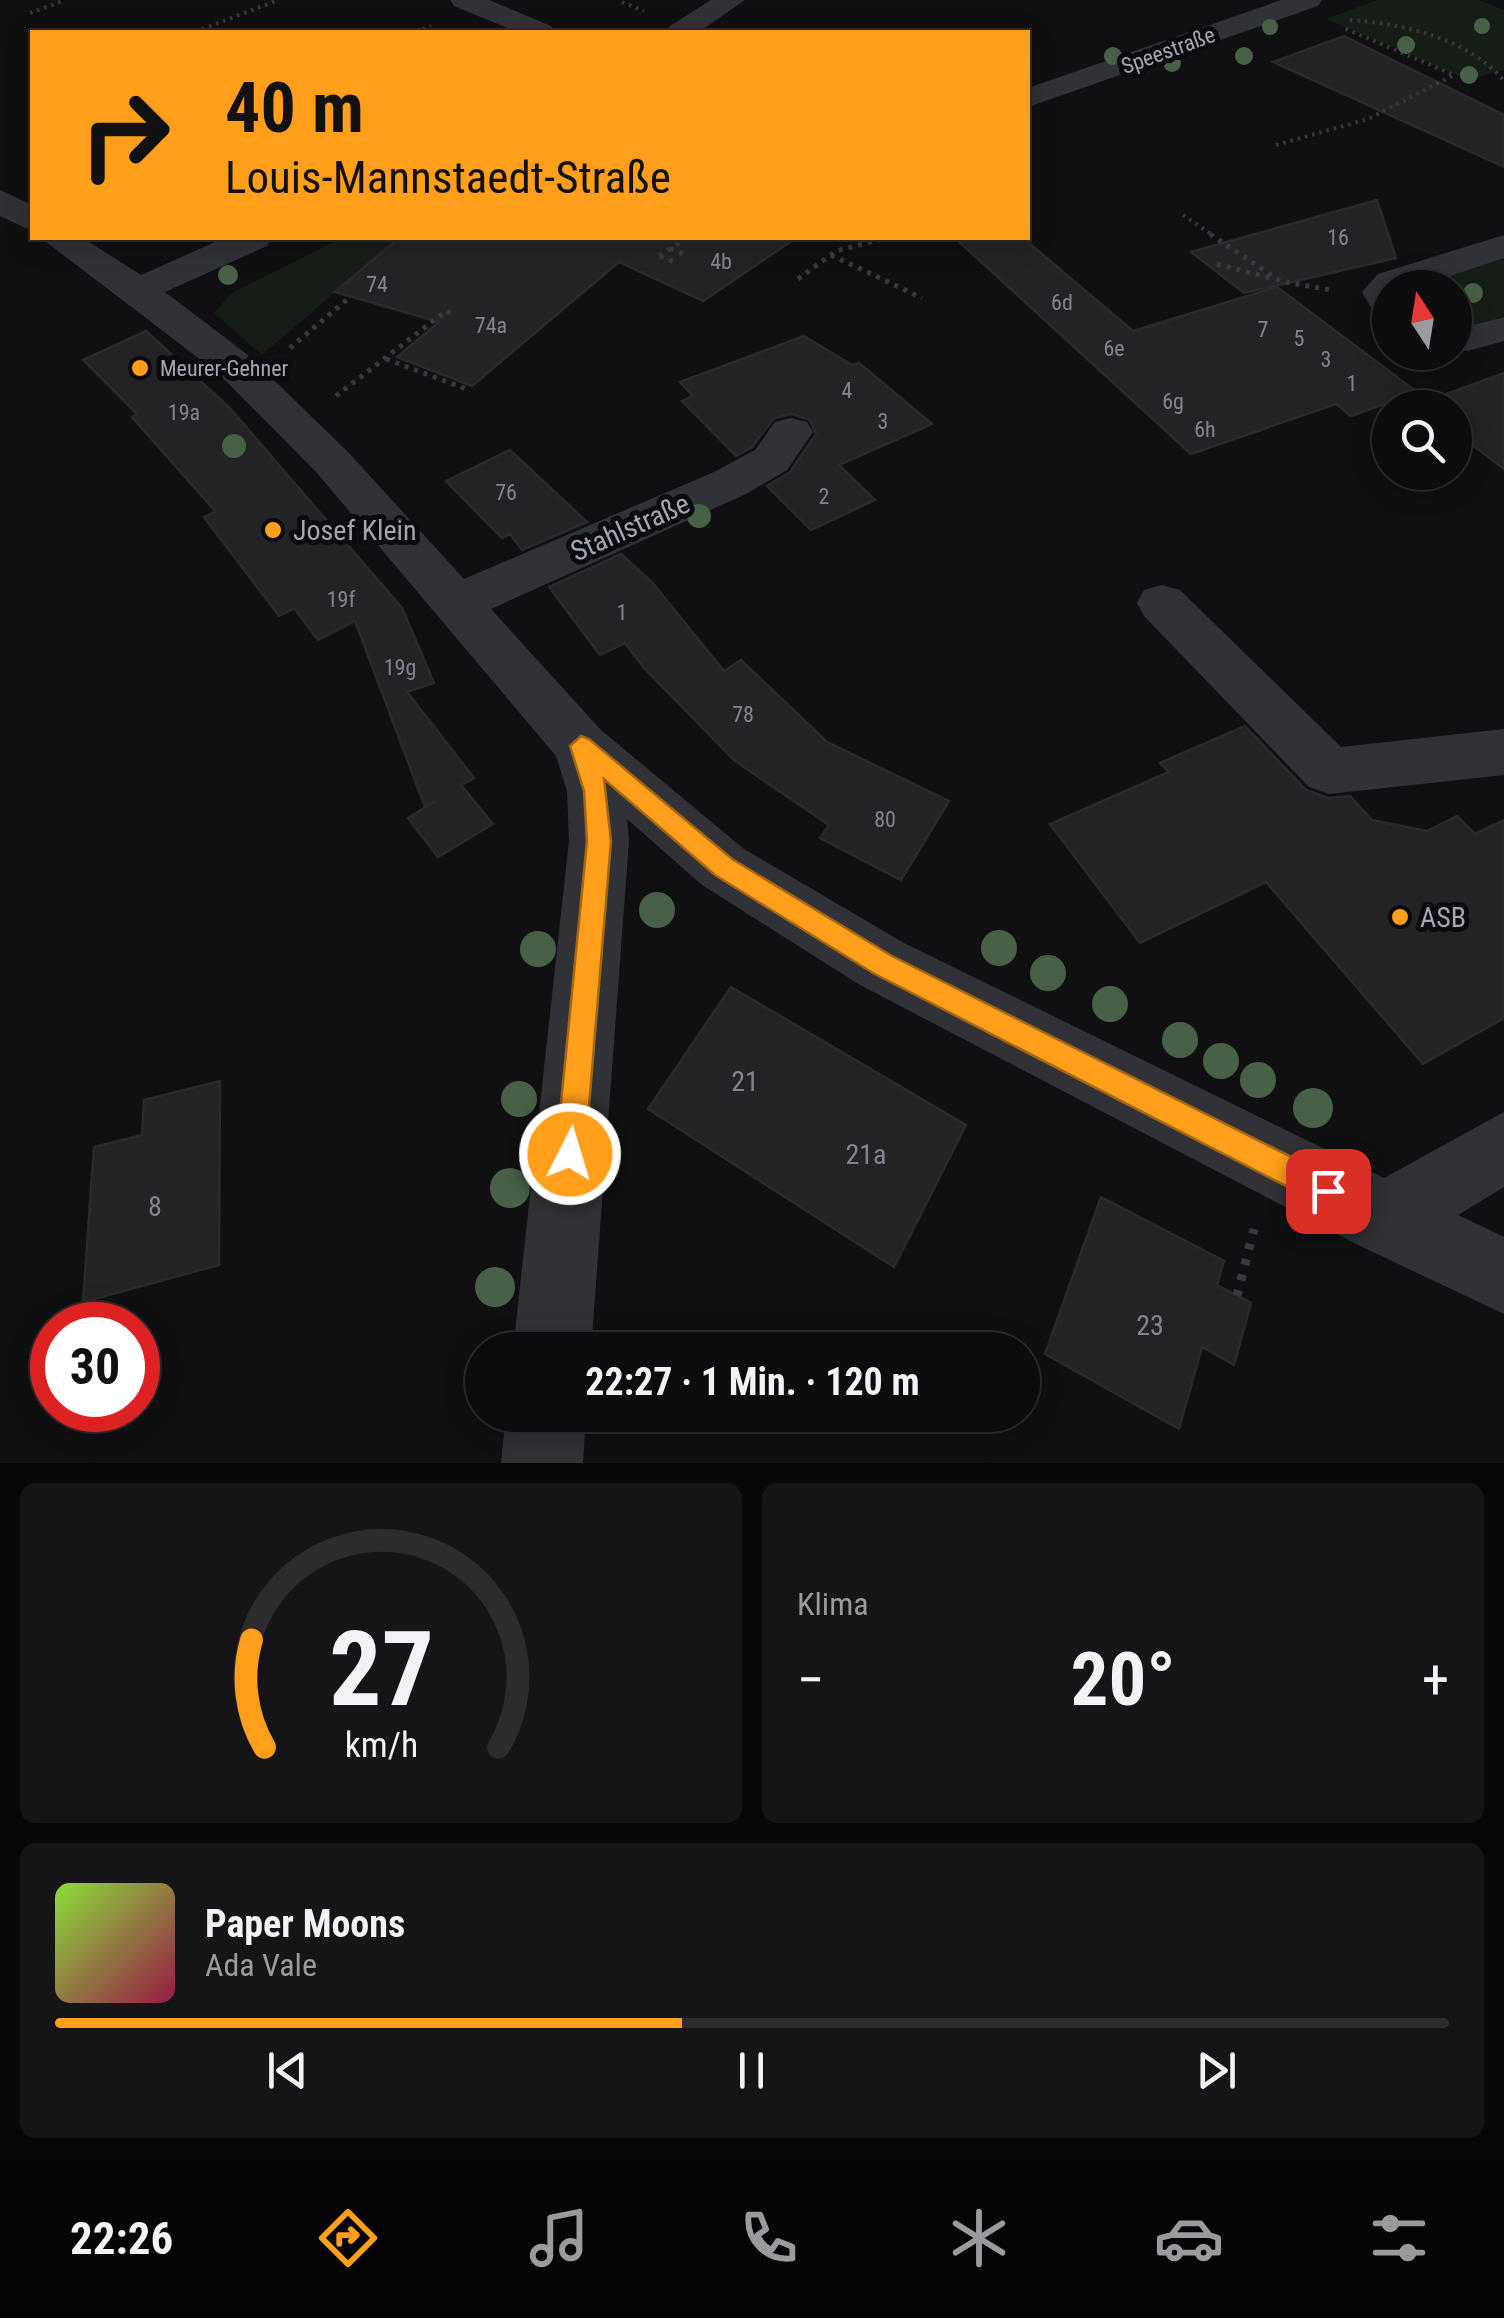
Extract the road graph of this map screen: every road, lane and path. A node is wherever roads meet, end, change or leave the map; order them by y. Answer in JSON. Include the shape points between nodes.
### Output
{"nodes":[{"id":1,"x":65,"y":0,"type":"edge"},
{"id":2,"x":278,"y":0,"type":"edge"},
{"id":3,"x":464,"y":0,"type":"edge"},
{"id":4,"x":731,"y":0,"type":"edge"},
{"id":5,"x":267,"y":4,"type":"junction"},
{"id":6,"x":276,"y":8,"type":"dead end"},
{"id":7,"x":1320,"y":9,"type":"edge"},
{"id":8,"x":42,"y":18,"type":"dead end"},
{"id":9,"x":1334,"y":24,"type":"dead end"},
{"id":10,"x":210,"y":26,"type":"junction"},
{"id":11,"x":200,"y":30,"type":"edge"},
{"id":12,"x":220,"y":30,"type":"edge"},
{"id":13,"x":535,"y":30,"type":"edge"},
{"id":14,"x":683,"y":30,"type":"edge"},
{"id":15,"x":1504,"y":81,"type":"edge"},
{"id":16,"x":1030,"y":97,"type":"edge"},
{"id":17,"x":1276,"y":145,"type":"dead end"},
{"id":18,"x":1183,"y":216,"type":"dead end"},
{"id":19,"x":63,"y":240,"type":"edge"},
{"id":20,"x":250,"y":240,"type":"edge"},
{"id":21,"x":684,"y":240,"type":"edge"},
{"id":22,"x":880,"y":240,"type":"edge"},
{"id":23,"x":1504,"y":246,"type":"edge"},
{"id":24,"x":670,"y":248,"type":"junction"},
{"id":25,"x":831,"y":255,"type":"junction"},
{"id":26,"x":687,"y":256,"type":"dead end"},
{"id":27,"x":676,"y":263,"type":"dead end"},
{"id":28,"x":1217,"y":264,"type":"dead end"},
{"id":29,"x":1429,"y":270,"type":"edge"},
{"id":30,"x":798,"y":279,"type":"dead end"},
{"id":31,"x":1280,"y":280,"type":"junction"},
{"id":32,"x":138,"y":290,"type":"junction"},
{"id":33,"x":350,"y":296,"type":"dead end"},
{"id":34,"x":922,"y":298,"type":"dead end"},
{"id":35,"x":1372,"y":301,"type":"edge"},
{"id":36,"x":450,"y":312,"type":"dead end"},
{"id":37,"x":1504,"y":328,"type":"edge"},
{"id":38,"x":1472,"y":338,"type":"edge"},
{"id":39,"x":385,"y":358,"type":"junction"},
{"id":40,"x":251,"y":383,"type":"junction"},
{"id":41,"x":469,"y":390,"type":"dead end"},
{"id":42,"x":297,"y":427,"type":"junction"},
{"id":43,"x":791,"y":432,"type":"dead end"},
{"id":44,"x":1162,"y":603,"type":"dead end"},
{"id":45,"x":455,"y":604,"type":"junction"},
{"id":46,"x":581,"y":746,"type":"junction"},
{"id":47,"x":1504,"y":752,"type":"edge"},
{"id":48,"x":1504,"y":1146,"type":"edge"},
{"id":49,"x":1384,"y":1219,"type":"junction"},
{"id":50,"x":1504,"y":1277,"type":"edge"},
{"id":51,"x":554,"y":1332,"type":"edge"},
{"id":52,"x":545,"y":1432,"type":"edge"},
{"id":53,"x":542,"y":1463,"type":"edge"}],
"edges":[{"from":1,"to":8,"type":"path","via":[[30,13]]},
{"from":2,"to":5,"type":"path"},
{"from":3,"to":13,"type":"street"},
{"from":4,"to":14,"type":"street"},
{"from":5,"to":6,"type":"path"},
{"from":5,"to":10,"type":"path"},
{"from":7,"to":15,"type":"path","via":[[1416,28],[1491,66]]},
{"from":7,"to":16,"type":"street","name":"Speestraße"},
{"from":9,"to":17,"type":"path","via":[[1454,75],[1368,119]]},
{"from":10,"to":11,"type":"path"},
{"from":10,"to":12,"type":"path"},
{"from":18,"to":31,"type":"path"},
{"from":19,"to":32,"type":"street"},
{"from":20,"to":32,"type":"street"},
{"from":21,"to":24,"type":"path"},
{"from":22,"to":25,"type":"path"},
{"from":23,"to":29,"type":"street"},
{"from":24,"to":26,"type":"path"},
{"from":24,"to":27,"type":"path","via":[[659,256]]},
{"from":25,"to":30,"type":"path"},
{"from":25,"to":34,"type":"path"},
{"from":28,"to":31,"type":"path"},
{"from":31,"to":35,"type":"path"},
{"from":32,"to":40,"type":"street"},
{"from":33,"to":40,"type":"path"},
{"from":36,"to":39,"type":"path"},
{"from":37,"to":38,"type":"street"},
{"from":39,"to":41,"type":"path"},
{"from":39,"to":42,"type":"path"},
{"from":40,"to":42,"type":"street"},
{"from":42,"to":45,"type":"street"},
{"from":43,"to":45,"type":"street","name":"Stahlstraße","via":[[771,460],[730,484]]},
{"from":44,"to":47,"type":"street","via":[[1329,771]]},
{"from":45,"to":46,"type":"street"},
{"from":46,"to":49,"type":"street","via":[[724,867],[882,964]]},
{"from":46,"to":51,"type":"street","via":[[596,791],[599,841]]},
{"from":48,"to":49,"type":"street"},
{"from":49,"to":50,"type":"street"},
{"from":52,"to":53,"type":"street"}]}
